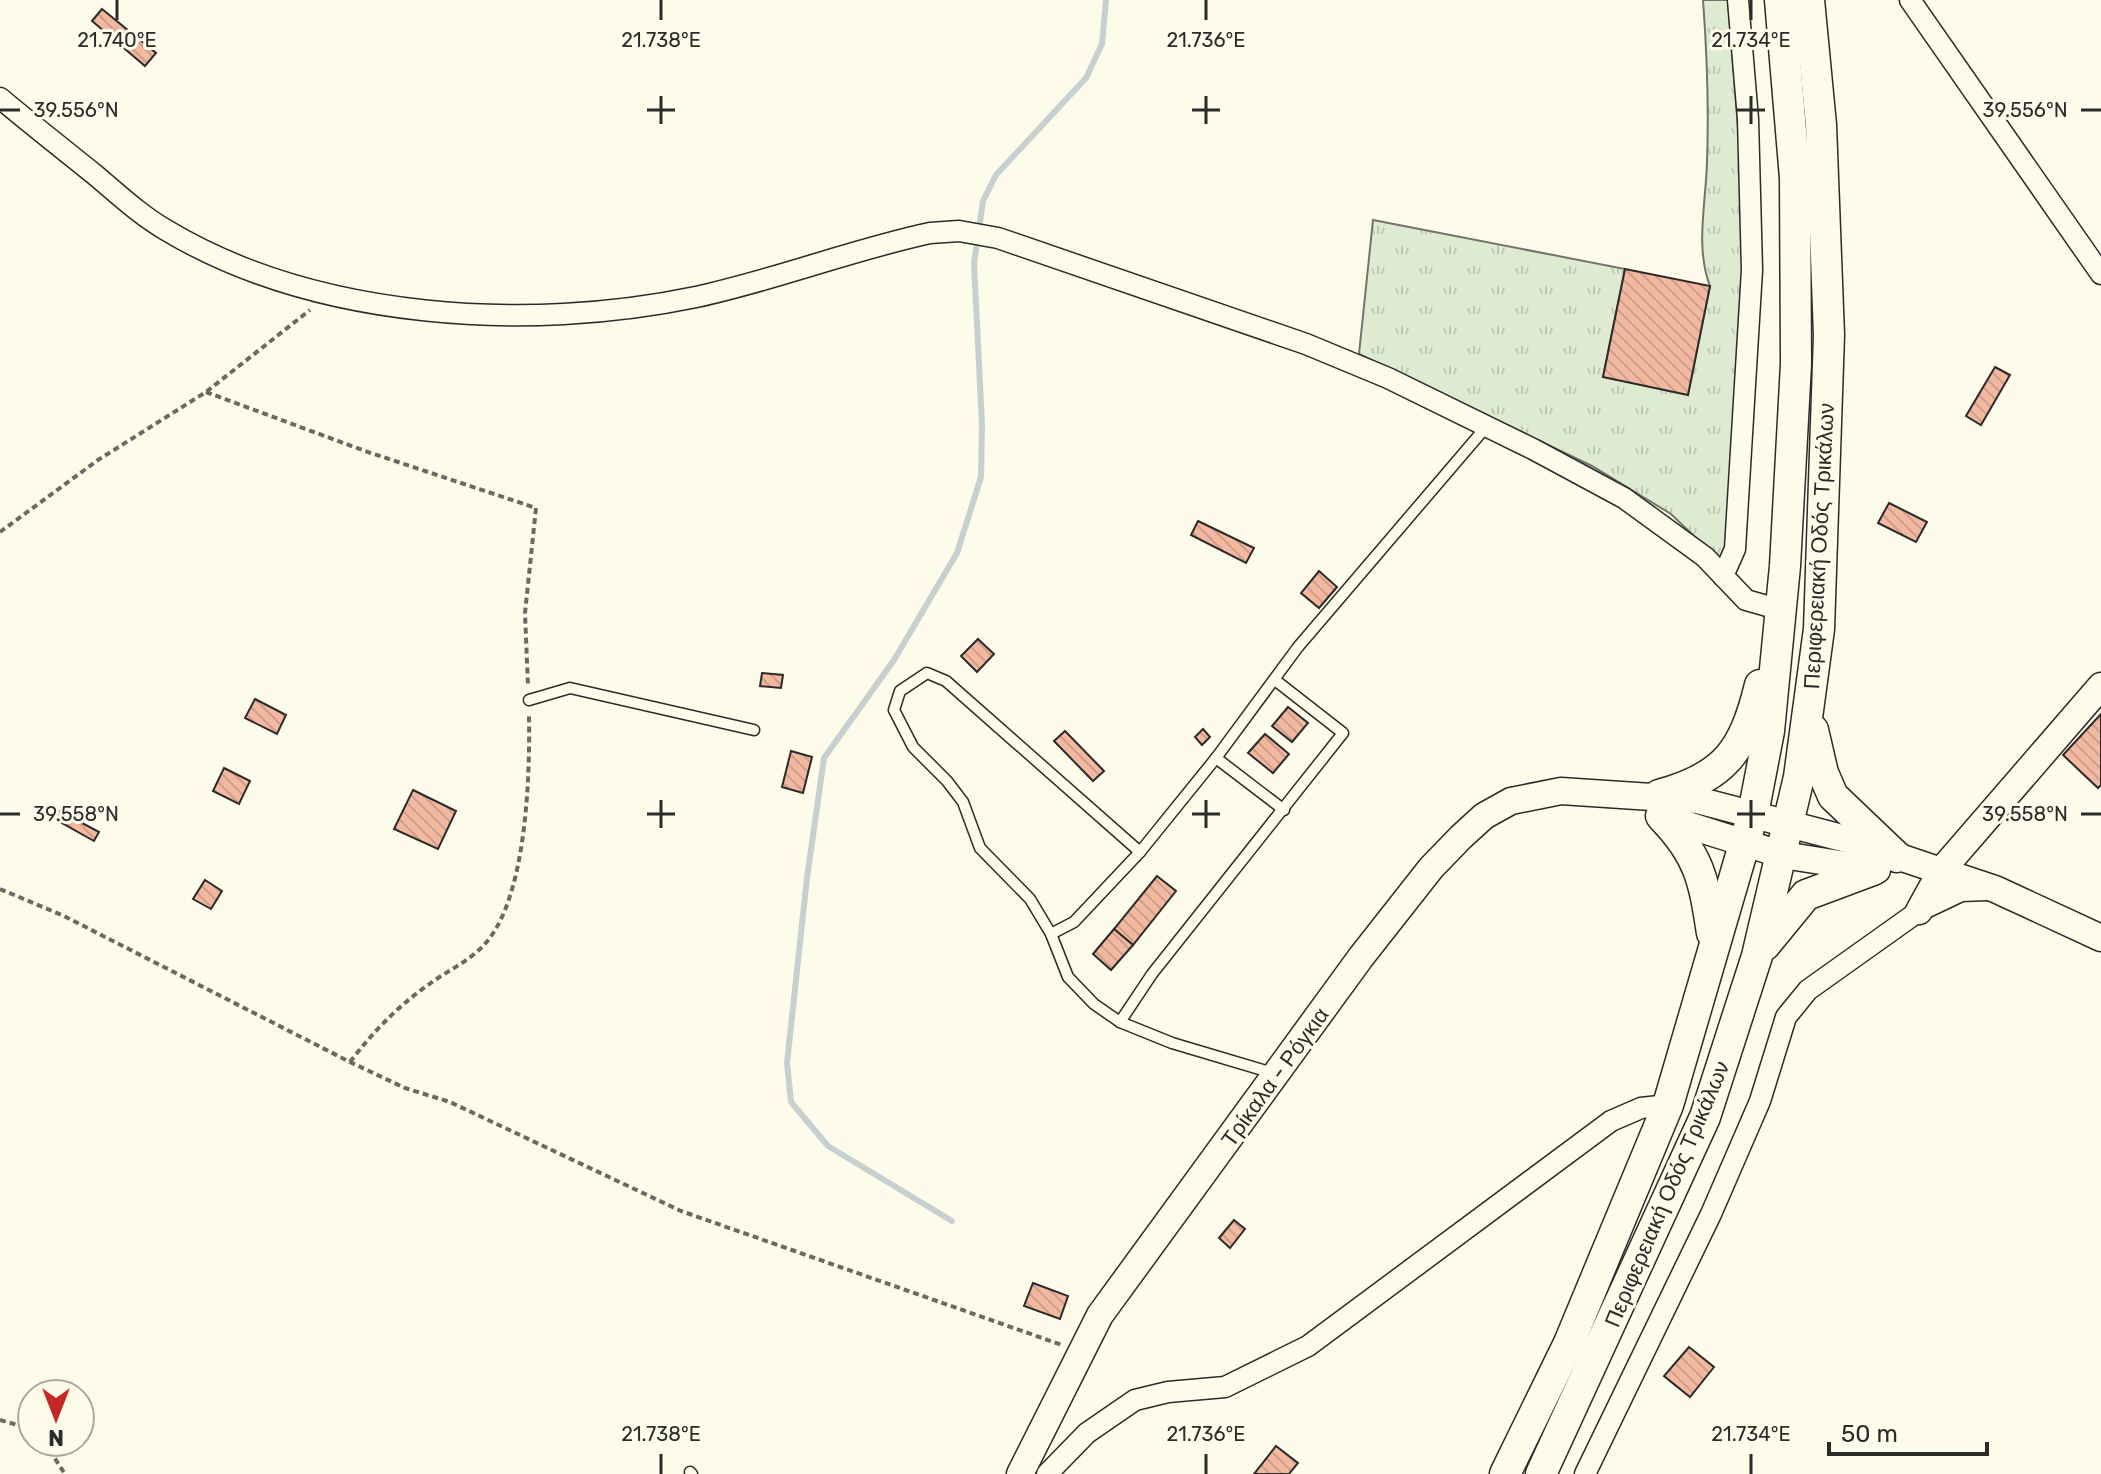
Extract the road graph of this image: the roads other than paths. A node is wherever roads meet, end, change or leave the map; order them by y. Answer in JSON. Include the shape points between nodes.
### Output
{"nodes":[{"id":1,"x":1738,"y":0,"type":"edge"},
{"id":2,"x":1780,"y":0,"type":"edge"},
{"id":3,"x":1809,"y":0,"type":"edge"},
{"id":4,"x":1910,"y":0,"type":"edge"},
{"id":5,"x":0,"y":98,"type":"edge"},
{"id":6,"x":2101,"y":274,"type":"edge"},
{"id":7,"x":1486,"y":427,"type":"junction"},
{"id":8,"x":1723,"y":576,"type":"junction"},
{"id":9,"x":1780,"y":618,"type":"junction"},
{"id":10,"x":1275,"y":680,"type":"junction"},
{"id":11,"x":2101,"y":686,"type":"edge"},
{"id":12,"x":529,"y":700,"type":"road end"},
{"id":13,"x":1809,"y":711,"type":"junction"},
{"id":14,"x":754,"y":730,"type":"dead end"},
{"id":15,"x":1216,"y":758,"type":"junction"},
{"id":16,"x":1661,"y":806,"type":"junction"},
{"id":17,"x":1284,"y":810,"type":"junction"},
{"id":18,"x":1753,"y":814,"type":"junction"},
{"id":19,"x":1789,"y":823,"type":"junction"},
{"id":20,"x":1744,"y":844,"type":"junction"},
{"id":21,"x":1140,"y":852,"type":"junction"},
{"id":22,"x":1783,"y":855,"type":"junction"},
{"id":23,"x":1907,"y":865,"type":"junction"},
{"id":24,"x":1995,"y":889,"type":"junction"},
{"id":25,"x":1919,"y":911,"type":"junction"},
{"id":26,"x":1051,"y":934,"type":"junction"},
{"id":27,"x":2101,"y":938,"type":"edge"},
{"id":28,"x":1714,"y":942,"type":"junction"},
{"id":29,"x":1757,"y":956,"type":"junction"},
{"id":30,"x":1120,"y":1022,"type":"junction"},
{"id":31,"x":1278,"y":1074,"type":"junction"},
{"id":32,"x":1668,"y":1105,"type":"junction"},
{"id":33,"x":1020,"y":1474,"type":"edge"},
{"id":34,"x":1047,"y":1474,"type":"edge"},
{"id":35,"x":1505,"y":1474,"type":"edge"},
{"id":36,"x":1541,"y":1474,"type":"edge"},
{"id":37,"x":1585,"y":1474,"type":"edge"}],
"edges":[{"from":1,"to":8,"type":"street","via":[[1752,270],[1735,549]]},
{"from":2,"to":9,"type":"main road","name":"Περιφερειακή Οδός Τρικάλων","via":[[1798,282]]},
{"from":3,"to":13,"type":"main road","name":"Περιφερειακή Οδός Τρικάλων","via":[[1822,141],[1829,335],[1821,583]]},
{"from":4,"to":6,"type":"street"},
{"from":5,"to":7,"type":"street","via":[[166,230],[238,264],[332,293],[466,313],[577,315],[721,291],[907,238],[959,231],[998,238],[1306,344]]},
{"from":7,"to":8,"type":"street","via":[[1624,498]]},
{"from":7,"to":10,"type":"lane"},
{"from":8,"to":9,"type":"street","via":[[1746,600]]},
{"from":9,"to":16,"type":"main road","via":[[1749,722],[1732,757]]},
{"from":9,"to":18,"type":"main road","name":"Περιφερειακή Οδός Τρικάλων","via":[[1769,731]]},
{"from":10,"to":15,"type":"lane"},
{"from":10,"to":17,"type":"lane","via":[[1343,733]]},
{"from":11,"to":23,"type":"street"},
{"from":12,"to":14,"type":"lane","via":[[570,688]]},
{"from":13,"to":19,"type":"main road","name":"Περιφερειακή Οδός Τρικάλων"},
{"from":13,"to":23,"type":"main road","via":[[1833,796]]},
{"from":15,"to":17,"type":"lane"},
{"from":15,"to":21,"type":"lane"},
{"from":16,"to":18,"type":"street","name":"Τρίκαλα - Ρόγκια","via":[[1697,800]]},
{"from":16,"to":20,"type":"street","name":"Τρίκαλα - Ρόγκια"},
{"from":16,"to":28,"type":"main road","via":[[1701,874]]},
{"from":16,"to":31,"type":"street","name":"Τρίκαλα - Ρόγκια","via":[[1617,794],[1537,793],[1484,816],[1431,868]]},
{"from":17,"to":30,"type":"lane","via":[[1152,974]]},
{"from":18,"to":19,"type":"street","name":"Τρίκαλα - Ρόγκια"},
{"from":18,"to":20,"type":"main road","name":"Περιφερειακή Οδός Τρικάλων"},
{"from":19,"to":22,"type":"main road","name":"Περιφερειακή Οδός Τρικάλων"},
{"from":19,"to":23,"type":"street","name":"Τρίκαλα - Ρόγκια"},
{"from":20,"to":22,"type":"street","name":"Τρίκαλα - Ρόγκια"},
{"from":20,"to":28,"type":"main road","name":"Περιφερειακή Οδός Τρικάλων"},
{"from":21,"to":26,"type":"lane","via":[[1084,913]]},
{"from":21,"to":26,"type":"lane","via":[[946,681],[927,673],[913,679],[900,691],[894,710],[913,747],[963,802],[980,848],[1030,899]]},
{"from":22,"to":23,"type":"street","name":"Τρίκαλα - Ρόγκια"},
{"from":22,"to":29,"type":"main road","name":"Περιφερειακή Οδός Τρικάλων"},
{"from":23,"to":24,"type":"street","name":"Τρίκαλα - Ρόγκια"},
{"from":23,"to":25,"type":"street","via":[[1926,892]]},
{"from":23,"to":29,"type":"main road","via":[[1806,895]]},
{"from":24,"to":25,"type":"street","via":[[1961,891]]},
{"from":24,"to":27,"type":"street","name":"Τρίκαλα - Ρόγκια"},
{"from":25,"to":37,"type":"street","via":[[1808,990],[1786,1017],[1760,1101],[1711,1214]]},
{"from":26,"to":30,"type":"lane","via":[[1068,977]]},
{"from":28,"to":32,"type":"main road","name":"Περιφερειακή Οδός Τρικάλων"},
{"from":29,"to":36,"type":"main road","name":"Περιφερειακή Οδός Τρικάλων","via":[[1705,1117]]},
{"from":30,"to":31,"type":"lane"},
{"from":31,"to":33,"type":"street","name":"Τρίκαλα - Ρόγκια","via":[[1100,1315]]},
{"from":32,"to":34,"type":"street","via":[[1641,1108],[1611,1121],[1308,1346],[1225,1387],[1135,1400],[1087,1433]]},
{"from":32,"to":35,"type":"main road","name":"Περιφερειακή Οδός Τρικάλων","via":[[1569,1343]]}]}
